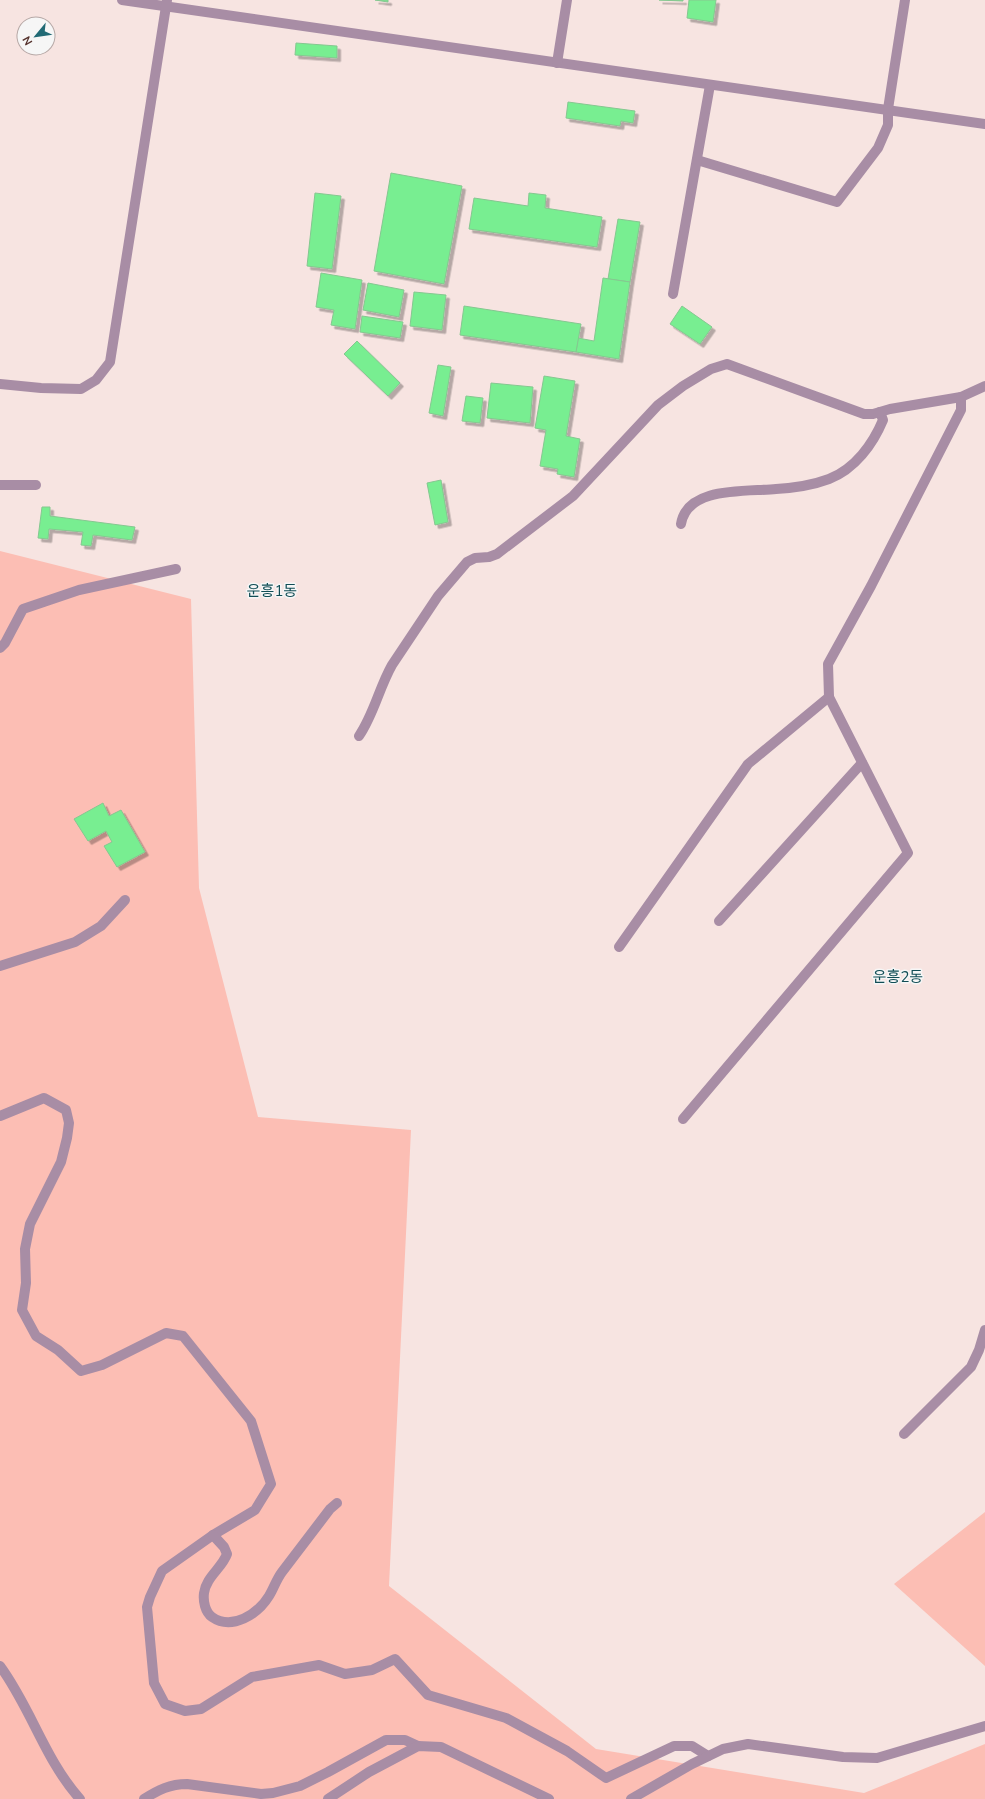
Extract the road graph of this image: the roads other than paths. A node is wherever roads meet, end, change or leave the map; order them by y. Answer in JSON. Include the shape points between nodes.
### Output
{"nodes":[{"id":1,"x":122,"y":0,"type":"edge"},
{"id":2,"x":567,"y":0,"type":"edge"},
{"id":3,"x":905,"y":0,"type":"edge"},
{"id":4,"x":166,"y":3,"type":"edge"},
{"id":5,"x":557,"y":63,"type":"junction"},
{"id":6,"x":710,"y":84,"type":"junction"},
{"id":7,"x":888,"y":109,"type":"junction"},
{"id":8,"x":985,"y":124,"type":"edge"},
{"id":9,"x":697,"y":160,"type":"junction"},
{"id":10,"x":673,"y":294,"type":"dead end"},
{"id":11,"x":0,"y":384,"type":"edge"},
{"id":12,"x":985,"y":386,"type":"edge"},
{"id":13,"x":962,"y":397,"type":"junction"},
{"id":14,"x":880,"y":412,"type":"junction"},
{"id":15,"x":0,"y":485,"type":"edge"},
{"id":16,"x":36,"y":485,"type":"dead end"},
{"id":17,"x":681,"y":524,"type":"dead end"},
{"id":18,"x":176,"y":569,"type":"dead end"},
{"id":19,"x":0,"y":648,"type":"edge"},
{"id":20,"x":829,"y":697,"type":"junction"},
{"id":21,"x":359,"y":736,"type":"dead end"},
{"id":22,"x":862,"y":763,"type":"junction"},
{"id":23,"x":125,"y":900,"type":"dead end"},
{"id":24,"x":720,"y":921,"type":"dead end"},
{"id":25,"x":619,"y":947,"type":"dead end"},
{"id":26,"x":0,"y":966,"type":"edge"},
{"id":27,"x":0,"y":1116,"type":"edge"},
{"id":28,"x":683,"y":1119,"type":"dead end"},
{"id":29,"x":985,"y":1330,"type":"edge"},
{"id":30,"x":904,"y":1434,"type":"dead end"},
{"id":31,"x":338,"y":1503,"type":"dead end"},
{"id":32,"x":212,"y":1535,"type":"junction"},
{"id":33,"x":0,"y":1666,"type":"edge"},
{"id":34,"x":985,"y":1726,"type":"edge"},
{"id":35,"x":418,"y":1746,"type":"junction"},
{"id":36,"x":708,"y":1756,"type":"junction"},
{"id":37,"x":80,"y":1799,"type":"edge"},
{"id":38,"x":144,"y":1799,"type":"edge"},
{"id":39,"x":328,"y":1799,"type":"edge"},
{"id":40,"x":549,"y":1799,"type":"edge"},
{"id":41,"x":632,"y":1799,"type":"edge"}],
"edges":[{"from":1,"to":4,"type":"street"},
{"from":2,"to":5,"type":"street"},
{"from":3,"to":7,"type":"street"},
{"from":4,"to":5,"type":"street"},
{"from":4,"to":11,"type":"street","via":[[110,362],[96,380],[80,390]]},
{"from":5,"to":6,"type":"street"},
{"from":6,"to":7,"type":"street"},
{"from":6,"to":9,"type":"street"},
{"from":7,"to":8,"type":"street"},
{"from":7,"to":9,"type":"street","via":[[888,125],[878,148],[837,202]]},
{"from":9,"to":10,"type":"street"},
{"from":12,"to":13,"type":"street"},
{"from":13,"to":14,"type":"street"},
{"from":13,"to":20,"type":"street","via":[[961,410],[828,664]]},
{"from":14,"to":17,"type":"street","via":[[883,420],[872,443],[852,465],[839,474],[817,483],[776,489],[745,490],[706,497],[688,508]]},
{"from":14,"to":21,"type":"street","via":[[864,414],[727,364],[711,369],[683,386],[658,405],[573,496],[497,554],[467,562],[438,596],[392,665]]},
{"from":15,"to":16,"type":"street"},
{"from":18,"to":19,"type":"street","via":[[80,590],[23,609]]},
{"from":20,"to":22,"type":"street"},
{"from":20,"to":25,"type":"street","via":[[748,764]]},
{"from":22,"to":24,"type":"street"},
{"from":22,"to":28,"type":"street","via":[[908,853]]},
{"from":23,"to":26,"type":"street","via":[[101,926],[75,942]]},
{"from":27,"to":32,"type":"street","via":[[44,1098],[66,1110],[69,1123],[68,1138],[61,1162],[30,1224],[25,1249],[26,1283],[22,1310],[36,1336],[58,1350],[81,1371],[102,1365],[166,1333],[183,1336],[251,1421],[271,1484],[255,1510]]},
{"from":29,"to":30,"type":"street","via":[[980,1350],[971,1367]]},
{"from":31,"to":32,"type":"street","via":[[330,1509],[276,1580],[269,1596],[253,1613],[236,1622],[216,1620],[206,1609],[206,1584],[227,1554]]},
{"from":32,"to":36,"type":"street","via":[[162,1571],[147,1607],[154,1683],[165,1704],[185,1711],[201,1708],[252,1676],[319,1665],[345,1674],[372,1670],[395,1658],[428,1695],[506,1718],[566,1751],[606,1778],[674,1746],[692,1746]]},
{"from":33,"to":37,"type":"street","via":[[60,1773]]},
{"from":34,"to":36,"type":"street","via":[[877,1758],[843,1757],[748,1744],[723,1749]]},
{"from":35,"to":38,"type":"street","via":[[404,1740],[386,1740],[313,1780],[273,1793],[261,1794],[177,1784]]},
{"from":35,"to":39,"type":"street","via":[[369,1772]]},
{"from":35,"to":40,"type":"street","via":[[441,1747]]},
{"from":36,"to":41,"type":"street"}]}
